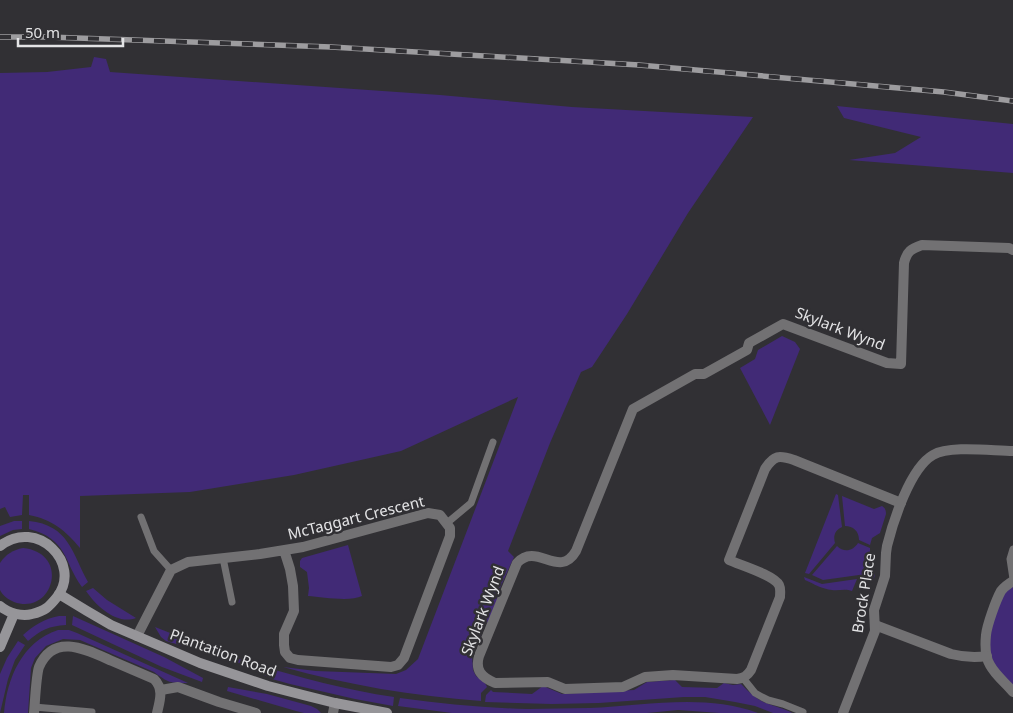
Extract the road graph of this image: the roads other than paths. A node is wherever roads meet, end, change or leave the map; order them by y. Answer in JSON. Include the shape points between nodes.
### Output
{"nodes":[{"id":1,"x":1013,"y":250,"type":"edge"},
{"id":2,"x":492,"y":442,"type":"dead end"},
{"id":3,"x":1013,"y":451,"type":"edge"},
{"id":4,"x":901,"y":503,"type":"junction"},
{"id":5,"x":141,"y":517,"type":"dead end"},
{"id":6,"x":446,"y":523,"type":"junction"},
{"id":7,"x":0,"y":546,"type":"edge"},
{"id":8,"x":284,"y":550,"type":"junction"},
{"id":9,"x":1013,"y":550,"type":"edge"},
{"id":10,"x":223,"y":558,"type":"junction"},
{"id":11,"x":172,"y":570,"type":"junction"},
{"id":12,"x":1013,"y":580,"type":"edge"},
{"id":13,"x":60,"y":594,"type":"junction"},
{"id":14,"x":232,"y":602,"type":"dead end"},
{"id":15,"x":0,"y":606,"type":"edge"},
{"id":16,"x":14,"y":614,"type":"junction"},
{"id":17,"x":875,"y":625,"type":"junction"},
{"id":18,"x":137,"y":636,"type":"junction"},
{"id":19,"x":0,"y":647,"type":"edge"},
{"id":20,"x":987,"y":656,"type":"junction"},
{"id":21,"x":743,"y":678,"type":"junction"},
{"id":22,"x":161,"y":690,"type":"junction"},
{"id":23,"x":1013,"y":692,"type":"edge"},
{"id":24,"x":334,"y":708,"type":"edge"},
{"id":25,"x":34,"y":710,"type":"edge"},
{"id":26,"x":92,"y":712,"type":"dead end"},
{"id":27,"x":803,"y":712,"type":"edge"},
{"id":28,"x":157,"y":713,"type":"edge"},
{"id":29,"x":256,"y":713,"type":"edge"},
{"id":30,"x":387,"y":713,"type":"edge"},
{"id":31,"x":843,"y":713,"type":"edge"}],
"edges":[{"from":1,"to":21,"type":"street","name":"Skylark Wynd","via":[[922,245],[906,255],[901,364],[887,364],[784,324],[749,343],[746,350],[731,360],[704,374],[695,374],[633,409],[572,558],[556,563],[536,555],[526,556],[517,563],[477,663],[478,671],[495,683],[548,682],[566,689],[623,687],[645,678],[673,675]]},
{"from":2,"to":6,"type":"lane","via":[[471,503]]},
{"from":3,"to":4,"type":"street","name":"Brock Place","via":[[965,450],[932,455],[921,465]]},
{"from":4,"to":17,"type":"street","name":"Brock Place","via":[[886,553],[885,576],[873,616]]},
{"from":4,"to":21,"type":"street","via":[[783,456],[769,462],[729,560],[771,577],[780,591],[751,670]]},
{"from":5,"to":11,"type":"lane","via":[[154,551]]},
{"from":6,"to":8,"type":"street","name":"McTaggart Crescent","via":[[440,515],[428,513]]},
{"from":6,"to":8,"type":"street","name":"McTaggart Crescent","via":[[450,536],[404,658],[391,667],[290,658],[285,652],[284,634],[294,611],[291,577]]},
{"from":7,"to":13,"type":"street","via":[[17,537],[30,537],[52,547],[64,569]]},
{"from":8,"to":10,"type":"street","name":"McTaggart Crescent"},
{"from":9,"to":12,"type":"lane","via":[[1010,559]]},
{"from":10,"to":11,"type":"street","name":"McTaggart Crescent","via":[[188,562]]},
{"from":10,"to":14,"type":"lane"},
{"from":11,"to":18,"type":"street"},
{"from":12,"to":20,"type":"street","via":[[1001,591],[990,620],[986,635]]},
{"from":13,"to":16,"type":"street","via":[[41,612]]},
{"from":13,"to":18,"type":"street","name":"Plantation Road","via":[[87,612]]},
{"from":15,"to":16,"type":"street"},
{"from":16,"to":19,"type":"street"},
{"from":17,"to":20,"type":"street","via":[[956,656]]},
{"from":17,"to":31,"type":"street","name":"Brock Place"},
{"from":18,"to":24,"type":"street","name":"Plantation Road","via":[[200,663]]},
{"from":20,"to":23,"type":"street","via":[[990,666]]},
{"from":21,"to":27,"type":"lane","via":[[762,697]]},
{"from":22,"to":25,"type":"street","via":[[154,680],[84,649],[58,648],[46,655],[39,669]]},
{"from":22,"to":28,"type":"street"},
{"from":22,"to":29,"type":"street","via":[[178,687]]},
{"from":24,"to":30,"type":"street","name":"Plantation Road"},
{"from":25,"to":26,"type":"lane"}]}
